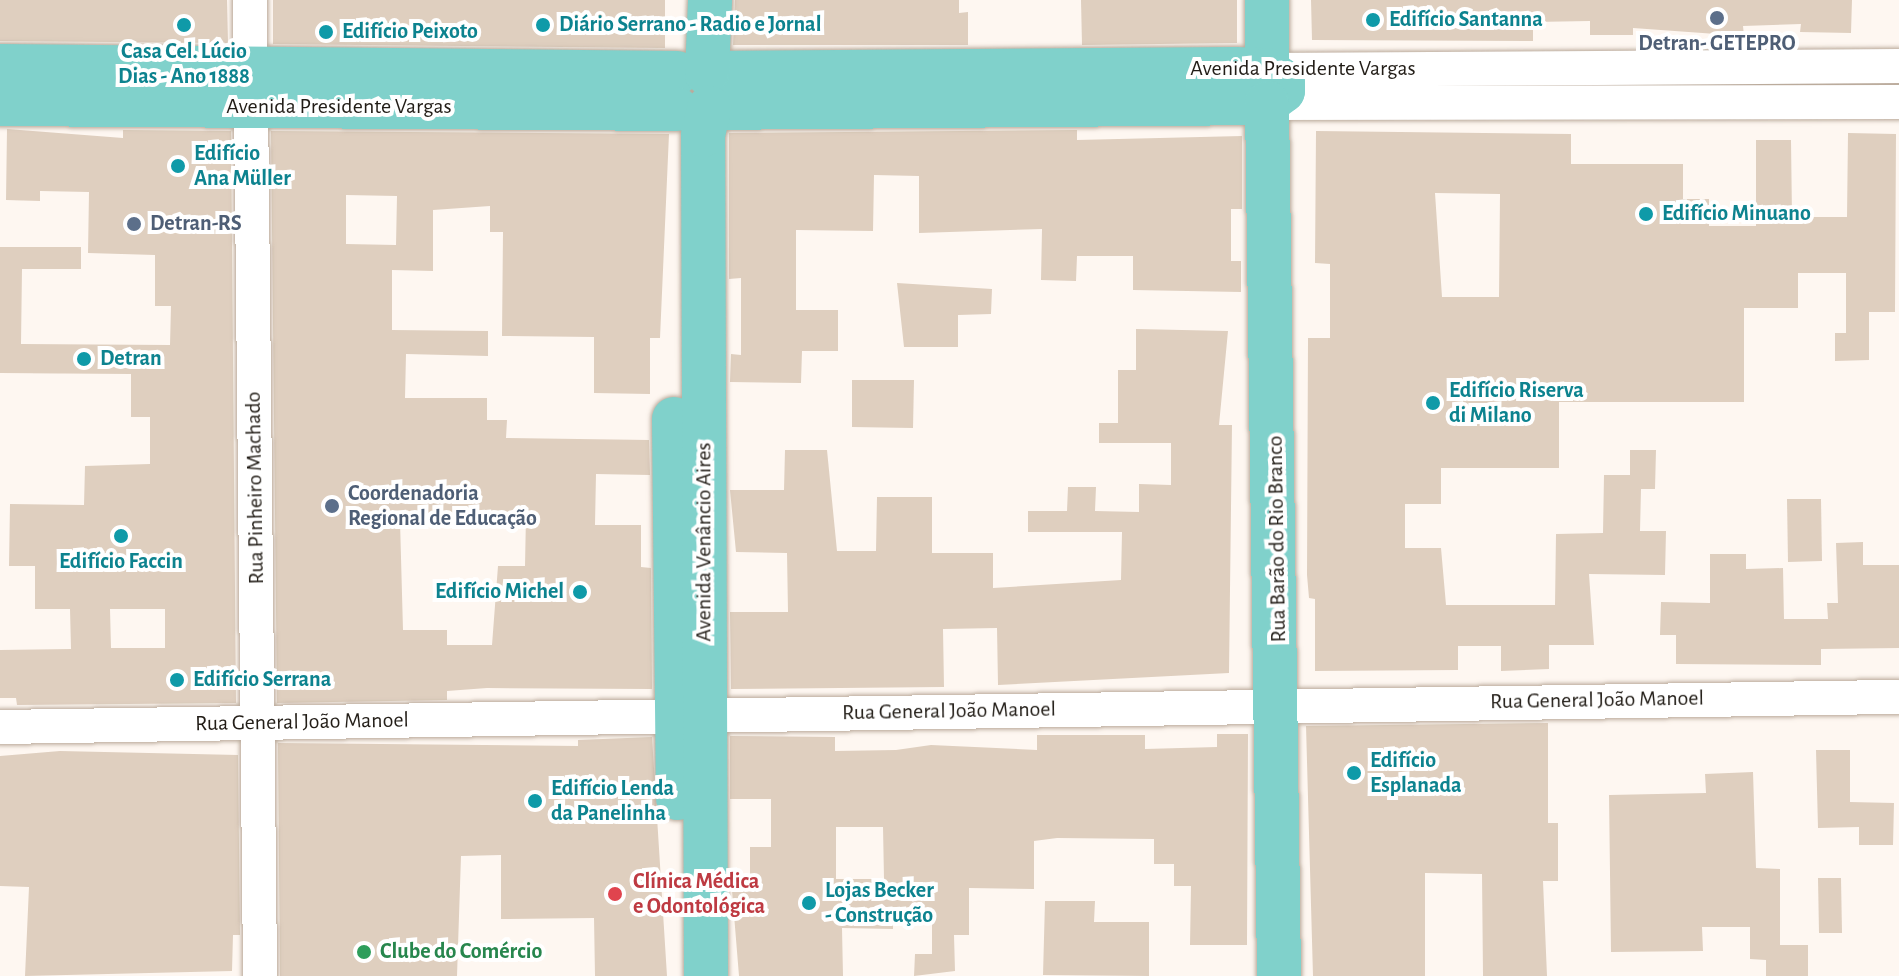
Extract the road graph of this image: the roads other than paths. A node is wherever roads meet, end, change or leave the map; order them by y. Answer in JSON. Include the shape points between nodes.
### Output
{"nodes":[{"id":1,"x":250,"y":0,"type":"edge"},
{"id":2,"x":682,"y":0,"type":"edge"},
{"id":3,"x":710,"y":0,"type":"edge"},
{"id":4,"x":1267,"y":0,"type":"edge"},
{"id":5,"x":0,"y":66,"type":"edge"},
{"id":6,"x":1899,"y":66,"type":"edge"},
{"id":7,"x":1267,"y":86,"type":"junction"},
{"id":8,"x":251,"y":87,"type":"junction"},
{"id":9,"x":692,"y":91,"type":"junction"},
{"id":10,"x":1899,"y":102,"type":"edge"},
{"id":11,"x":0,"y":104,"type":"edge"},
{"id":12,"x":1899,"y":697,"type":"edge"},
{"id":13,"x":1281,"y":704,"type":"junction"},
{"id":14,"x":688,"y":716,"type":"junction"},
{"id":15,"x":258,"y":724,"type":"junction"},
{"id":16,"x":0,"y":727,"type":"edge"},
{"id":17,"x":694,"y":957,"type":"edge"},
{"id":18,"x":260,"y":976,"type":"edge"},
{"id":19,"x":1279,"y":976,"type":"edge"}],
"edges":[{"from":1,"to":8,"type":"street","name":"Rua Pinheiro Machado"},
{"from":2,"to":9,"type":"main road","name":"Avenida Venâncio Aires"},
{"from":3,"to":9,"type":"main road","name":"Avenida Venâncio Aires"},
{"from":4,"to":7,"type":"main road","name":"Rua Barão do Rio Branco"},
{"from":5,"to":8,"type":"main road","name":"Avenida Presidente Vargas"},
{"from":6,"to":7,"type":"street","name":"Avenida Presidente Vargas"},
{"from":7,"to":9,"type":"main road","name":"Avenida Presidente Vargas"},
{"from":7,"to":10,"type":"street","name":"Avenida Presidente Vargas"},
{"from":7,"to":13,"type":"main road","name":"Rua Barão do Rio Branco"},
{"from":8,"to":9,"type":"main road","name":"Avenida Presidente Vargas"},
{"from":8,"to":11,"type":"main road","name":"Avenida Presidente Vargas"},
{"from":8,"to":15,"type":"street","name":"Rua Pinheiro Machado"},
{"from":9,"to":14,"type":"main road","name":"Avenida Venâncio Aires"},
{"from":12,"to":13,"type":"street","name":"Rua General João Manoel"},
{"from":13,"to":14,"type":"street","name":"Rua General João Manoel"},
{"from":13,"to":19,"type":"main road","name":"Rua Barão do Rio Branco"},
{"from":14,"to":15,"type":"street","name":"Rua General João Manoel"},
{"from":14,"to":17,"type":"main road","name":"Avenida Venâncio Aires"},
{"from":15,"to":16,"type":"street","name":"Rua General João Manoel"},
{"from":15,"to":18,"type":"street","name":"Rua Pinheiro Machado"}]}
